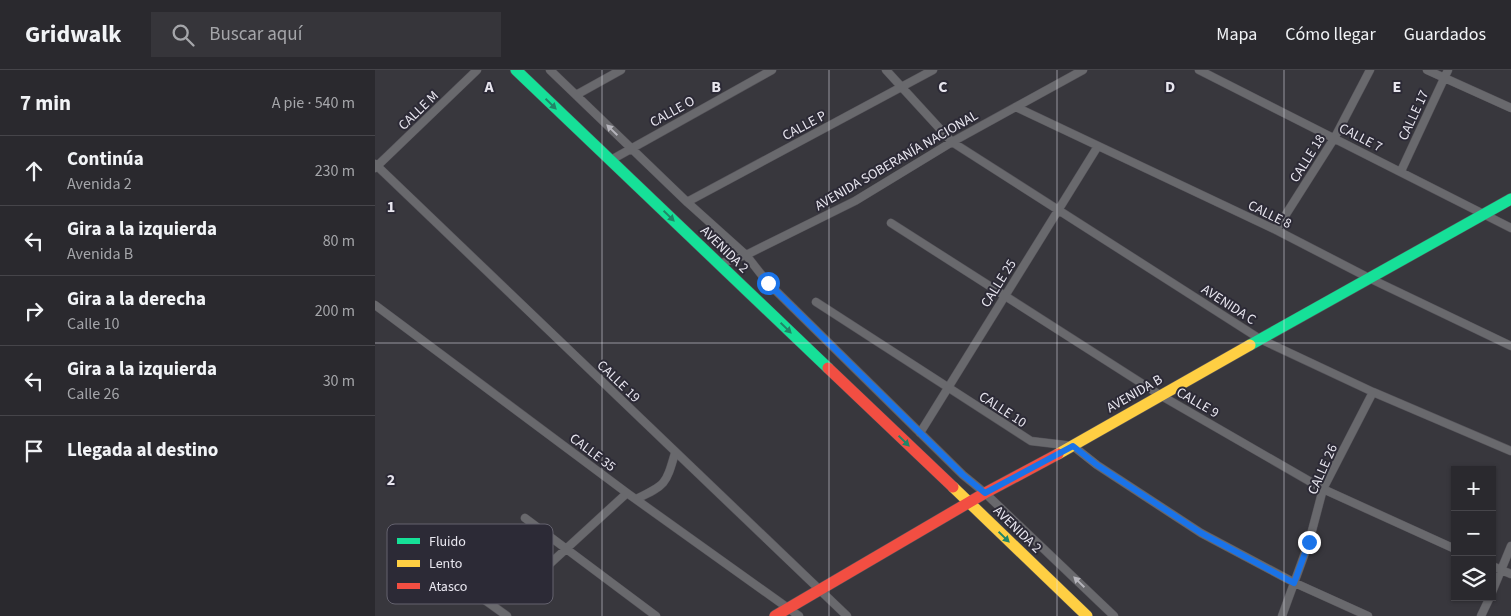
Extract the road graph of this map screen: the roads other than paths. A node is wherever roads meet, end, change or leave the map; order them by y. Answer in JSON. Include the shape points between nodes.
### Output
{"nodes":[{"id":1,"x":477,"y":70,"type":"edge"},
{"id":2,"x":516,"y":70,"type":"edge"},
{"id":3,"x":550,"y":70,"type":"edge"},
{"id":4,"x":621,"y":70,"type":"edge"},
{"id":5,"x":772,"y":70,"type":"edge"},
{"id":6,"x":886,"y":70,"type":"edge"},
{"id":7,"x":933,"y":70,"type":"edge"},
{"id":8,"x":1083,"y":70,"type":"edge"},
{"id":9,"x":1199,"y":70,"type":"edge"},
{"id":10,"x":1369,"y":70,"type":"edge"},
{"id":11,"x":1427,"y":70,"type":"edge"},
{"id":12,"x":1448,"y":70,"type":"edge"},
{"id":13,"x":1444,"y":78,"type":"junction"},
{"id":14,"x":901,"y":87,"type":"junction"},
{"id":15,"x":576,"y":95,"type":"junction"},
{"id":16,"x":1016,"y":107,"type":"junction"},
{"id":17,"x":1511,"y":108,"type":"edge"},
{"id":18,"x":1335,"y":137,"type":"junction"},
{"id":19,"x":952,"y":142,"type":"junction"},
{"id":20,"x":1098,"y":146,"type":"junction"},
{"id":21,"x":631,"y":148,"type":"junction"},
{"id":22,"x":611,"y":160,"type":"junction"},
{"id":23,"x":376,"y":166,"type":"edge"},
{"id":24,"x":1401,"y":171,"type":"junction"},
{"id":25,"x":1511,"y":199,"type":"edge"},
{"id":26,"x":687,"y":202,"type":"junction"},
{"id":27,"x":1058,"y":210,"type":"junction"},
{"id":28,"x":1485,"y":214,"type":"junction"},
{"id":29,"x":891,"y":223,"type":"dead end"},
{"id":30,"x":1511,"y":228,"type":"edge"},
{"id":31,"x":1276,"y":230,"type":"junction"},
{"id":32,"x":746,"y":255,"type":"junction"},
{"id":33,"x":719,"y":264,"type":"junction"},
{"id":34,"x":1369,"y":278,"type":"junction"},
{"id":35,"x":1005,"y":296,"type":"junction"},
{"id":36,"x":816,"y":302,"type":"dead end"},
{"id":37,"x":375,"y":305,"type":"edge"},
{"id":38,"x":1260,"y":339,"type":"junction"},
{"id":39,"x":1511,"y":346,"type":"edge"},
{"id":40,"x":948,"y":388,"type":"junction"},
{"id":41,"x":1373,"y":392,"type":"junction"},
{"id":42,"x":1160,"y":395,"type":"junction"},
{"id":43,"x":920,"y":434,"type":"junction"},
{"id":44,"x":1073,"y":446,"type":"junction"},
{"id":45,"x":1511,"y":451,"type":"edge"},
{"id":46,"x":675,"y":452,"type":"junction"},
{"id":47,"x":1323,"y":489,"type":"junction"},
{"id":48,"x":627,"y":493,"type":"junction"},
{"id":49,"x":985,"y":493,"type":"junction"},
{"id":50,"x":636,"y":499,"type":"junction"},
{"id":51,"x":969,"y":503,"type":"junction"},
{"id":52,"x":525,"y":518,"type":"dead end"},
{"id":53,"x":533,"y":524,"type":"edge"},
{"id":54,"x":553,"y":539,"type":"edge"},
{"id":55,"x":1511,"y":546,"type":"edge"},
{"id":56,"x":1451,"y":547,"type":"edge"},
{"id":57,"x":567,"y":549,"type":"junction"},
{"id":58,"x":553,"y":561,"type":"edge"},
{"id":59,"x":1496,"y":568,"type":"edge"},
{"id":60,"x":1502,"y":571,"type":"junction"},
{"id":61,"x":1511,"y":574,"type":"edge"},
{"id":62,"x":1294,"y":583,"type":"junction"},
{"id":63,"x":1496,"y":584,"type":"edge"},
{"id":64,"x":819,"y":591,"type":"junction"},
{"id":65,"x":1488,"y":601,"type":"edge"},
{"id":66,"x":490,"y":604,"type":"edge"},
{"id":67,"x":788,"y":608,"type":"junction"},
{"id":68,"x":507,"y":616,"type":"edge"},
{"id":69,"x":655,"y":616,"type":"edge"},
{"id":70,"x":775,"y":616,"type":"edge"},
{"id":71,"x":799,"y":616,"type":"edge"},
{"id":72,"x":847,"y":616,"type":"edge"},
{"id":73,"x":1087,"y":616,"type":"edge"},
{"id":74,"x":1114,"y":616,"type":"edge"},
{"id":75,"x":1282,"y":616,"type":"edge"},
{"id":76,"x":1368,"y":616,"type":"edge"},
{"id":77,"x":1481,"y":616,"type":"edge"}],
"edges":[{"from":1,"to":23,"type":"street","name":"CALLE M"},
{"from":2,"to":22,"type":"street","name":"AVENIDA 2","one_way":true},
{"from":3,"to":15,"type":"street","name":"AVENIDA 2"},
{"from":4,"to":15,"type":"street"},
{"from":5,"to":21,"type":"street","name":"CALLE O"},
{"from":6,"to":14,"type":"street","name":"AVENIDA C"},
{"from":7,"to":14,"type":"street","name":"CALLE P"},
{"from":8,"to":16,"type":"street","name":"AVENIDA SOBERANÍA NACIONAL"},
{"from":9,"to":18,"type":"street","name":"CALLE 7"},
{"from":10,"to":18,"type":"street","name":"CALLE 18"},
{"from":11,"to":13,"type":"street"},
{"from":12,"to":13,"type":"street","name":"CALLE 17"},
{"from":13,"to":17,"type":"street"},
{"from":13,"to":24,"type":"street","name":"CALLE 17"},
{"from":14,"to":19,"type":"street","name":"AVENIDA C"},
{"from":14,"to":26,"type":"street","name":"CALLE P"},
{"from":21,"to":15,"type":"street","name":"AVENIDA 2","one_way":true},
{"from":16,"to":19,"type":"street","name":"AVENIDA SOBERANÍA NACIONAL"},
{"from":16,"to":20,"type":"street","name":"CALLE 8"},
{"from":18,"to":24,"type":"street","name":"CALLE 7"},
{"from":18,"to":31,"type":"street","name":"CALLE 18"},
{"from":19,"to":27,"type":"street","name":"AVENIDA C"},
{"from":19,"to":32,"type":"street","name":"AVENIDA SOBERANÍA NACIONAL","via":[[855,200]]},
{"from":20,"to":27,"type":"street","name":"CALLE 25"},
{"from":20,"to":31,"type":"street","name":"CALLE 8"},
{"from":21,"to":22,"type":"street","name":"CALLE O"},
{"from":21,"to":26,"type":"street","name":"AVENIDA 2"},
{"from":22,"to":33,"type":"street","name":"AVENIDA 2","one_way":true},
{"from":23,"to":46,"type":"street","name":"CALLE 19"},
{"from":24,"to":28,"type":"street","name":"CALLE 7"},
{"from":25,"to":28,"type":"street","name":"AVENIDA B"},
{"from":26,"to":32,"type":"street","name":"AVENIDA 2"},
{"from":27,"to":35,"type":"street","name":"CALLE 25"},
{"from":27,"to":38,"type":"street","name":"AVENIDA C"},
{"from":28,"to":30,"type":"street","name":"CALLE 7"},
{"from":28,"to":34,"type":"street","name":"AVENIDA B"},
{"from":29,"to":35,"type":"street","name":"CALLE 9"},
{"from":31,"to":34,"type":"street","name":"CALLE 8"},
{"from":32,"to":33,"type":"street","name":"AVENIDA SOBERANÍA NACIONAL"},
{"from":32,"to":43,"type":"street","name":"AVENIDA 2","via":[[768,283]]},
{"from":33,"to":51,"type":"street","name":"AVENIDA 2","one_way":true},
{"from":34,"to":38,"type":"street","name":"AVENIDA B"},
{"from":34,"to":39,"type":"street","name":"CALLE 8"},
{"from":35,"to":40,"type":"street","name":"CALLE 25"},
{"from":35,"to":42,"type":"street","name":"CALLE 9"},
{"from":36,"to":40,"type":"street","name":"CALLE 10"},
{"from":37,"to":48,"type":"street","name":"CALLE 35"},
{"from":38,"to":41,"type":"street","name":"AVENIDA C"},
{"from":38,"to":42,"type":"street","name":"AVENIDA B"},
{"from":40,"to":43,"type":"street","name":"CALLE 25"},
{"from":40,"to":44,"type":"street","name":"CALLE 10","via":[[1031,441]]},
{"from":41,"to":45,"type":"street","name":"AVENIDA C"},
{"from":41,"to":47,"type":"street","name":"CALLE 26"},
{"from":42,"to":44,"type":"street","name":"AVENIDA B"},
{"from":42,"to":47,"type":"street","name":"CALLE 9"},
{"from":43,"to":49,"type":"street","name":"AVENIDA 2"},
{"from":44,"to":49,"type":"street","name":"AVENIDA B"},
{"from":44,"to":62,"type":"street","via":[[1201,533]]},
{"from":46,"to":50,"type":"street","via":[[666,481]]},
{"from":46,"to":64,"type":"street","name":"CALLE 19"},
{"from":47,"to":56,"type":"street","name":"CALLE 9"},
{"from":47,"to":62,"type":"street","name":"CALLE 26"},
{"from":48,"to":50,"type":"street","name":"CALLE 35"},
{"from":48,"to":57,"type":"street"},
{"from":49,"to":51,"type":"street","name":"AVENIDA B"},
{"from":74,"to":49,"type":"street","name":"AVENIDA 2","one_way":true},
{"from":50,"to":67,"type":"street","name":"CALLE 35"},
{"from":51,"to":64,"type":"street","name":"AVENIDA B"},
{"from":51,"to":73,"type":"street","name":"AVENIDA 2","one_way":true},
{"from":52,"to":53,"type":"street"},
{"from":54,"to":57,"type":"street"},
{"from":55,"to":60,"type":"street"},
{"from":57,"to":58,"type":"street"},
{"from":57,"to":69,"type":"street"},
{"from":59,"to":60,"type":"street"},
{"from":60,"to":61,"type":"street"},
{"from":60,"to":63,"type":"street"},
{"from":62,"to":75,"type":"street","name":"CALLE 26"},
{"from":62,"to":76,"type":"street"},
{"from":64,"to":67,"type":"street","name":"AVENIDA B"},
{"from":64,"to":72,"type":"street","name":"CALLE 19"},
{"from":65,"to":77,"type":"street"},
{"from":66,"to":68,"type":"street"},
{"from":67,"to":70,"type":"street","name":"AVENIDA B"},
{"from":67,"to":71,"type":"street","name":"CALLE 35"}]}
